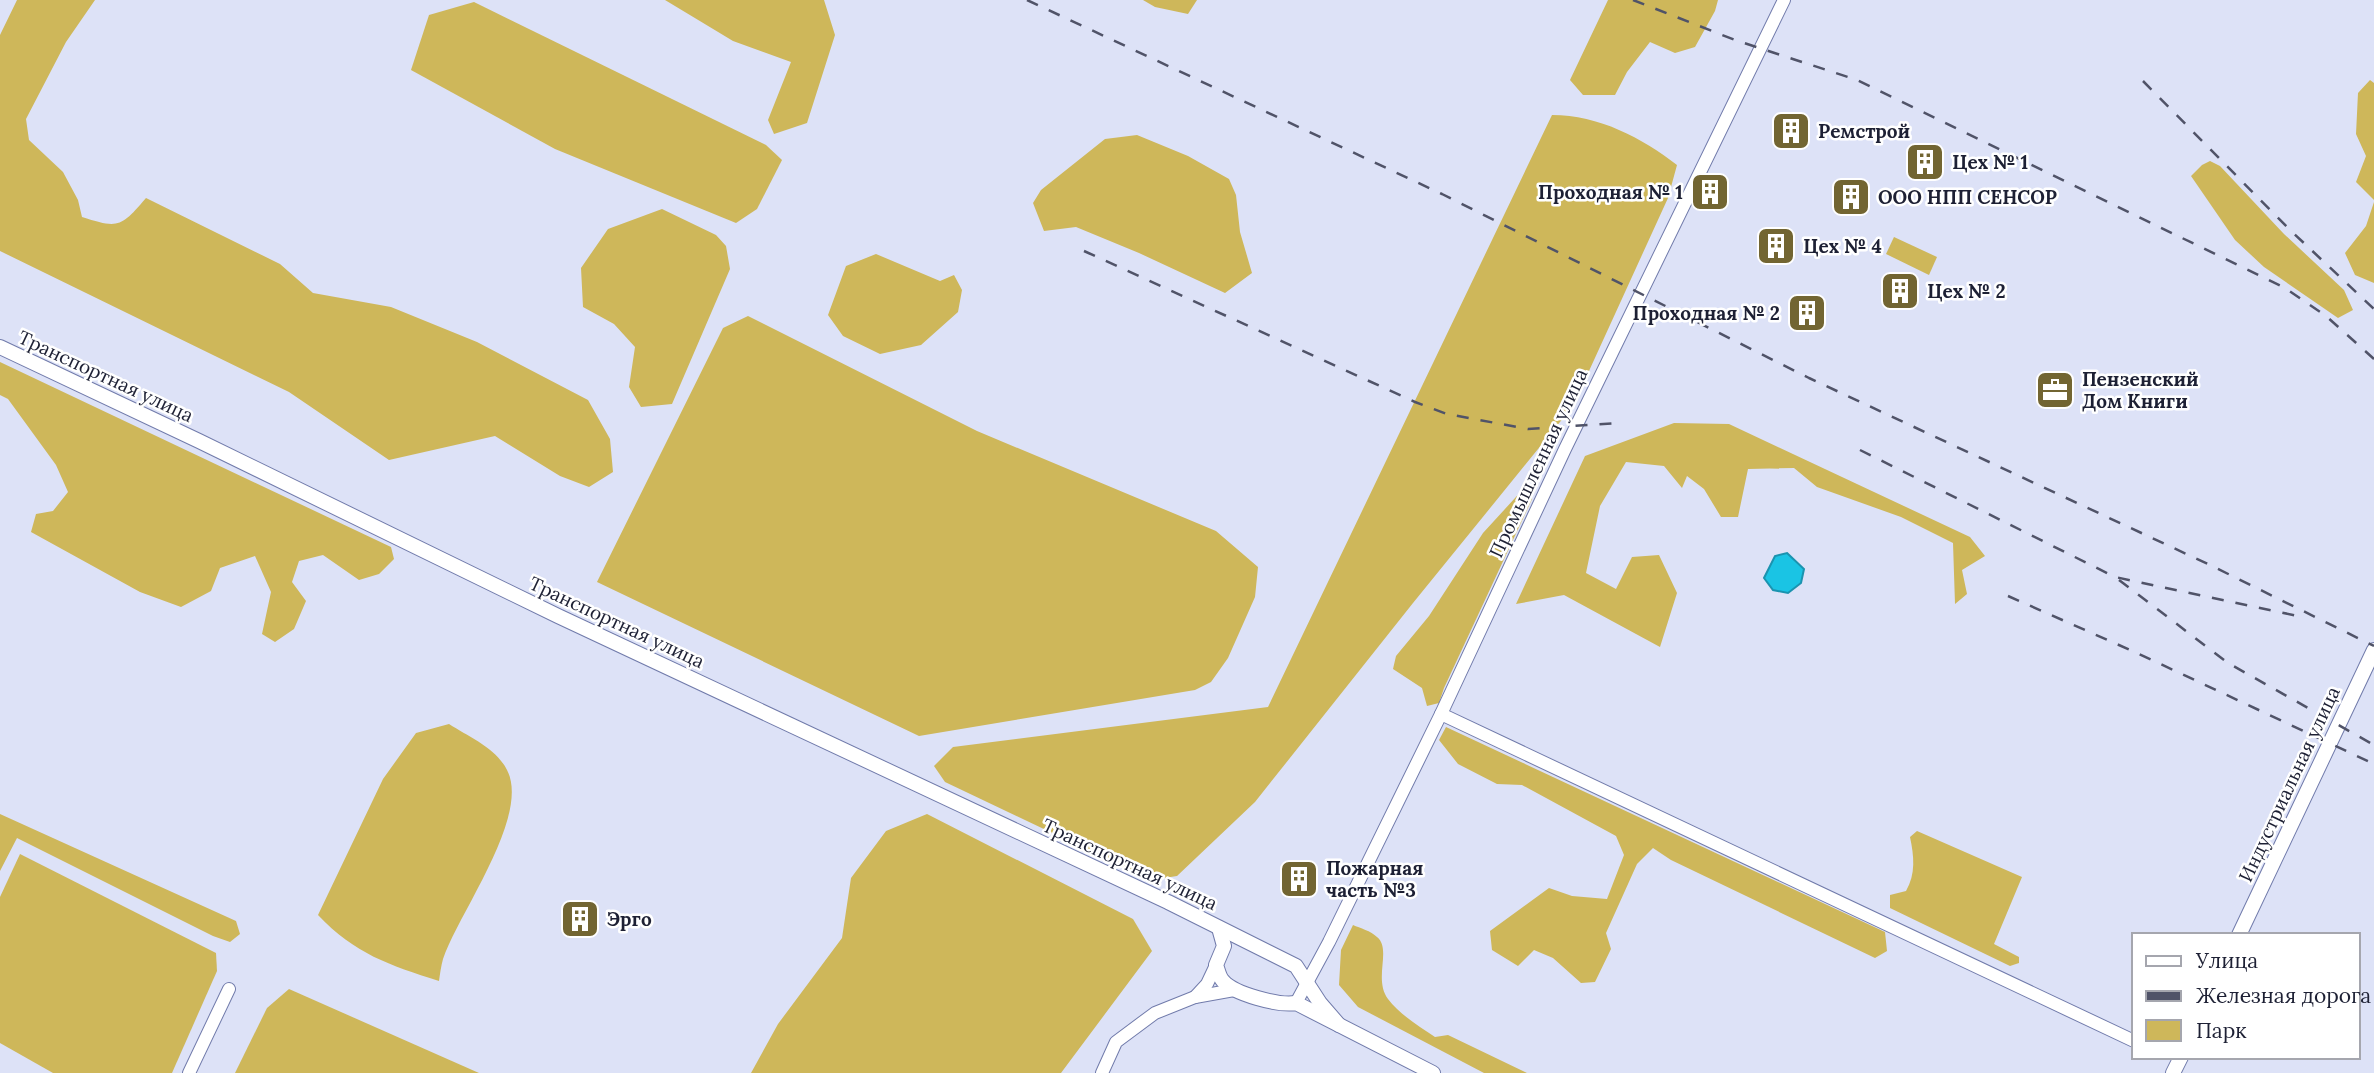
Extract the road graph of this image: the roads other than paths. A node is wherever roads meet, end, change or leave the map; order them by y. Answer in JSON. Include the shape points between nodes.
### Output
{"nodes":[{"id":1,"x":1784,"y":0,"type":"edge"},
{"id":2,"x":0,"y":347,"type":"edge"},
{"id":3,"x":2374,"y":650,"type":"edge"},
{"id":4,"x":1441,"y":714,"type":"junction"},
{"id":5,"x":1219,"y":928,"type":"junction"},
{"id":6,"x":2240,"y":933,"type":"edge"},
{"id":7,"x":1243,"y":939,"type":"junction"},
{"id":8,"x":1329,"y":942,"type":"junction"},
{"id":9,"x":1224,"y":946,"type":"junction"},
{"id":10,"x":1216,"y":965,"type":"junction"},
{"id":11,"x":1296,"y":966,"type":"junction"},
{"id":12,"x":1307,"y":983,"type":"junction"},
{"id":13,"x":229,"y":989,"type":"dead end"},
{"id":14,"x":1234,"y":990,"type":"junction"},
{"id":15,"x":1195,"y":997,"type":"junction"},
{"id":16,"x":1296,"y":1003,"type":"junction"},
{"id":17,"x":1339,"y":1025,"type":"junction"},
{"id":18,"x":2132,"y":1040,"type":"edge"},
{"id":19,"x":189,"y":1073,"type":"edge"},
{"id":20,"x":1102,"y":1073,"type":"edge"},
{"id":21,"x":1433,"y":1073,"type":"edge"}],
"edges":[{"from":1,"to":4,"type":"street","name":"Промышленная улица"},
{"from":2,"to":5,"type":"street","name":"Транспортная улица","via":[[558,617]]},
{"from":3,"to":6,"type":"street","name":"Индустриальная улица"},
{"from":4,"to":8,"type":"street","name":"Промышленная улица"},
{"from":4,"to":18,"type":"street"},
{"from":5,"to":7,"type":"street","name":"Транспортная улица"},
{"from":5,"to":9,"type":"street"},
{"from":7,"to":9,"type":"street"},
{"from":7,"to":11,"type":"street","name":"Транспортная улица"},
{"from":8,"to":11,"type":"street","via":[[1311,960]]},
{"from":8,"to":12,"type":"street","name":"Промышленная улица"},
{"from":9,"to":10,"type":"street"},
{"from":10,"to":14,"type":"street","via":[[1221,979]]},
{"from":10,"to":15,"type":"street"},
{"from":11,"to":12,"type":"street"},
{"from":12,"to":16,"type":"street","name":"Промышленная улица"},
{"from":12,"to":17,"type":"street"},
{"from":13,"to":19,"type":"street"},
{"from":14,"to":15,"type":"street"},
{"from":14,"to":16,"type":"street","via":[[1284,1005]]},
{"from":15,"to":20,"type":"street","via":[[1155,1013],[1116,1042]]},
{"from":16,"to":17,"type":"street"},
{"from":17,"to":21,"type":"street"}]}
